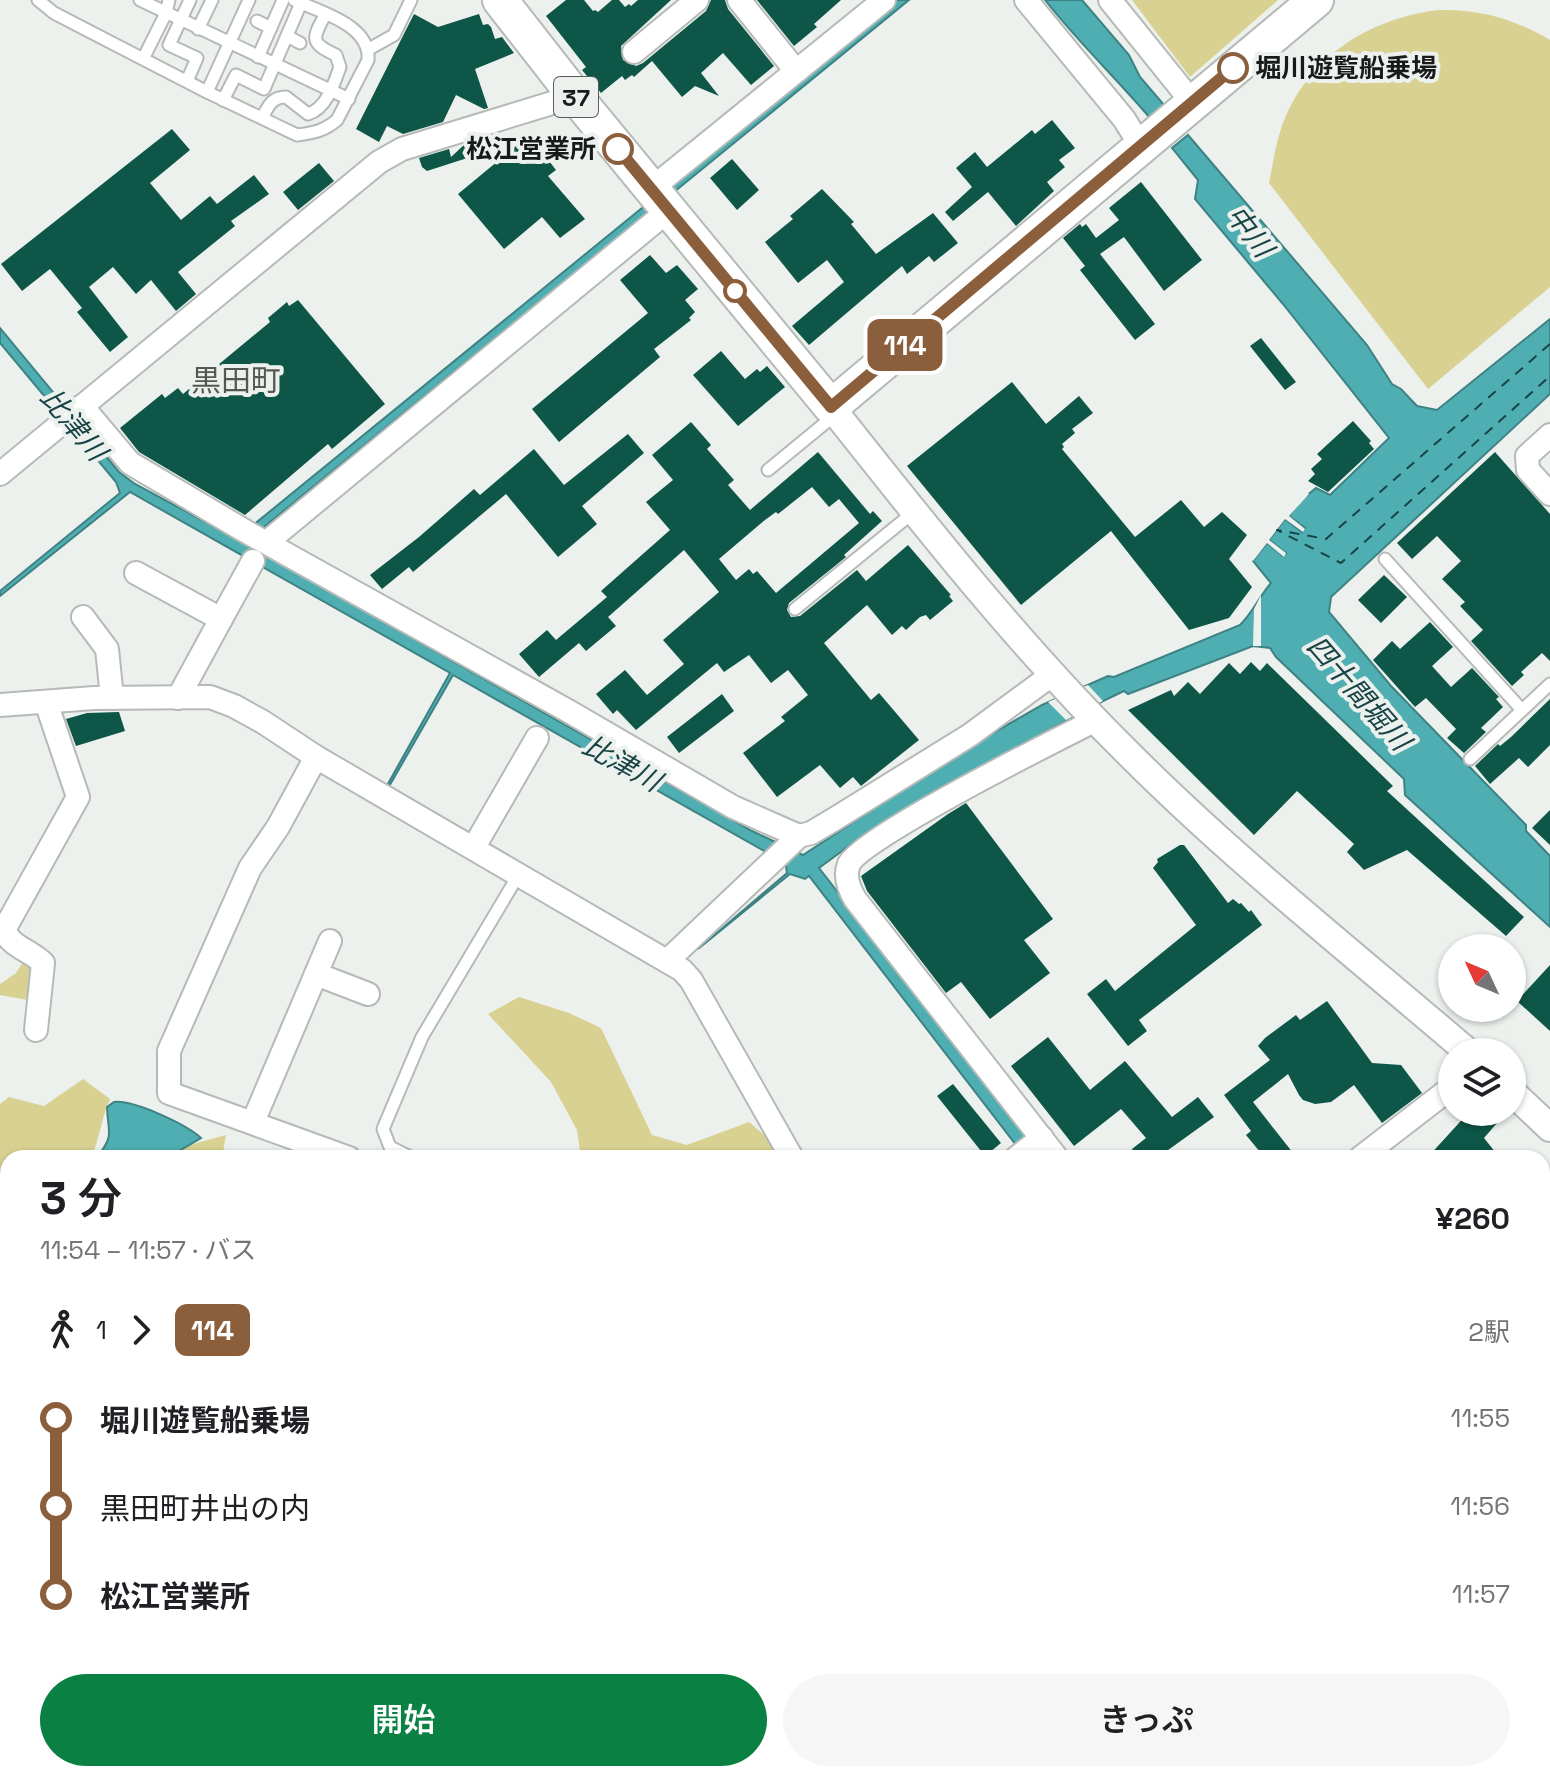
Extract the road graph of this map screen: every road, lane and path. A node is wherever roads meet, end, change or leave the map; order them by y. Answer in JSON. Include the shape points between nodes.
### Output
{"nodes":[{"id":1,"x":38,"y":0,"type":"edge"},
{"id":2,"x":140,"y":0,"type":"edge"},
{"id":3,"x":169,"y":0,"type":"edge"},
{"id":4,"x":190,"y":0,"type":"edge"},
{"id":5,"x":212,"y":0,"type":"edge"},
{"id":6,"x":249,"y":0,"type":"edge"},
{"id":7,"x":283,"y":0,"type":"edge"},
{"id":8,"x":411,"y":0,"type":"edge"},
{"id":9,"x":500,"y":0,"type":"edge"},
{"id":10,"x":697,"y":0,"type":"edge"},
{"id":11,"x":739,"y":0,"type":"edge"},
{"id":12,"x":1026,"y":0,"type":"edge"},
{"id":13,"x":1110,"y":0,"type":"edge"},
{"id":14,"x":1316,"y":0,"type":"edge"},
{"id":15,"x":298,"y":2,"type":"edge"},
{"id":16,"x":875,"y":3,"type":"edge"},
{"id":17,"x":166,"y":13,"type":"junction"},
{"id":18,"x":325,"y":15,"type":"junction"},
{"id":19,"x":180,"y":20,"type":"junction"},
{"id":20,"x":257,"y":21,"type":"dead end"},
{"id":21,"x":271,"y":28,"type":"junction"},
{"id":22,"x":198,"y":29,"type":"junction"},
{"id":23,"x":287,"y":36,"type":"junction"},
{"id":24,"x":300,"y":43,"type":"dead end"},
{"id":25,"x":229,"y":44,"type":"junction"},
{"id":26,"x":369,"y":49,"type":"junction"},
{"id":27,"x":634,"y":52,"type":"dead end"},
{"id":28,"x":258,"y":57,"type":"junction"},
{"id":29,"x":143,"y":59,"type":"junction"},
{"id":30,"x":274,"y":65,"type":"junction"},
{"id":31,"x":796,"y":71,"type":"junction"},
{"id":32,"x":187,"y":81,"type":"junction"},
{"id":33,"x":330,"y":90,"type":"junction"},
{"id":34,"x":207,"y":92,"type":"junction"},
{"id":35,"x":575,"y":96,"type":"junction"},
{"id":36,"x":349,"y":99,"type":"junction"},
{"id":37,"x":223,"y":100,"type":"junction"},
{"id":38,"x":1190,"y":104,"type":"junction"},
{"id":39,"x":262,"y":118,"type":"junction"},
{"id":40,"x":1143,"y":145,"type":"junction"},
{"id":41,"x":660,"y":200,"type":"junction"},
{"id":42,"x":834,"y":411,"type":"junction"},
{"id":43,"x":74,"y":413,"type":"junction"},
{"id":44,"x":1550,"y":435,"type":"edge"},
{"id":45,"x":768,"y":470,"type":"dead end"},
{"id":46,"x":0,"y":474,"type":"edge"},
{"id":47,"x":1550,"y":494,"type":"edge"},
{"id":48,"x":915,"y":511,"type":"junction"},
{"id":49,"x":257,"y":537,"type":"junction"},
{"id":50,"x":1385,"y":559,"type":"dead end"},
{"id":51,"x":253,"y":561,"type":"dead end"},
{"id":52,"x":136,"y":573,"type":"dead end"},
{"id":53,"x":795,"y":609,"type":"dead end"},
{"id":54,"x":83,"y":617,"type":"dead end"},
{"id":55,"x":221,"y":619,"type":"junction"},
{"id":56,"x":1059,"y":682,"type":"junction"},
{"id":57,"x":1550,"y":684,"type":"edge"},
{"id":58,"x":112,"y":698,"type":"junction"},
{"id":59,"x":178,"y":698,"type":"junction"},
{"id":60,"x":46,"y":702,"type":"junction"},
{"id":61,"x":0,"y":705,"type":"edge"},
{"id":62,"x":1522,"y":710,"type":"junction"},
{"id":63,"x":1092,"y":716,"type":"junction"},
{"id":64,"x":537,"y":738,"type":"dead end"},
{"id":65,"x":316,"y":757,"type":"junction"},
{"id":66,"x":1470,"y":759,"type":"dead end"},
{"id":67,"x":795,"y":841,"type":"junction"},
{"id":68,"x":474,"y":847,"type":"junction"},
{"id":69,"x":520,"y":874,"type":"junction"},
{"id":70,"x":330,"y":941,"type":"dead end"},
{"id":71,"x":668,"y":960,"type":"junction"},
{"id":72,"x":316,"y":974,"type":"junction"},
{"id":73,"x":368,"y":994,"type":"dead end"},
{"id":74,"x":36,"y":1030,"type":"dead end"},
{"id":75,"x":1452,"y":1038,"type":"edge"},
{"id":76,"x":1438,"y":1098,"type":"edge"},
{"id":77,"x":1526,"y":1105,"type":"edge"},
{"id":78,"x":253,"y":1122,"type":"junction"},
{"id":79,"x":1550,"y":1128,"type":"edge"},
{"id":80,"x":1029,"y":1148,"type":"edge"},
{"id":81,"x":328,"y":1150,"type":"edge"},
{"id":82,"x":396,"y":1150,"type":"edge"},
{"id":83,"x":787,"y":1150,"type":"edge"},
{"id":84,"x":1370,"y":1150,"type":"edge"}],
"edges":[{"from":1,"to":29,"type":"lane"},
{"from":2,"to":17,"type":"lane"},
{"from":3,"to":17,"type":"lane"},
{"from":4,"to":19,"type":"lane"},
{"from":5,"to":22,"type":"lane"},
{"from":6,"to":25,"type":"lane"},
{"from":7,"to":21,"type":"lane"},
{"from":8,"to":26,"type":"lane","via":[[394,35]]},
{"from":9,"to":35,"type":"main road","number":"37"},
{"from":10,"to":27,"type":"street"},
{"from":11,"to":31,"type":"street"},
{"from":12,"to":40,"type":"street"},
{"from":13,"to":38,"type":"street"},
{"from":14,"to":38,"type":"main road"},
{"from":15,"to":18,"type":"lane"},
{"from":15,"to":23,"type":"lane"},
{"from":16,"to":31,"type":"street"},
{"from":17,"to":19,"type":"lane"},
{"from":17,"to":29,"type":"lane"},
{"from":18,"to":26,"type":"lane","via":[[355,30]]},
{"from":18,"to":33,"type":"lane","via":[[315,40],[340,64]]},
{"from":19,"to":22,"type":"lane"},
{"from":19,"to":32,"type":"lane","via":[[169,45],[197,58]]},
{"from":20,"to":21,"type":"lane"},
{"from":21,"to":28,"type":"lane"},
{"from":22,"to":25,"type":"lane"},
{"from":23,"to":24,"type":"lane"},
{"from":23,"to":30,"type":"lane"},
{"from":25,"to":28,"type":"lane"},
{"from":25,"to":34,"type":"lane"},
{"from":26,"to":36,"type":"lane"},
{"from":28,"to":30,"type":"lane"},
{"from":29,"to":32,"type":"lane"},
{"from":30,"to":33,"type":"lane"},
{"from":30,"to":37,"type":"lane","via":[[264,89],[236,75]]},
{"from":31,"to":41,"type":"street"},
{"from":32,"to":34,"type":"lane"},
{"from":33,"to":36,"type":"lane"},
{"from":33,"to":39,"type":"lane","via":[[316,112],[304,113],[282,97],[270,103]]},
{"from":34,"to":37,"type":"lane"},
{"from":35,"to":41,"type":"main road","number":"37"},
{"from":35,"to":43,"type":"street","via":[[402,149],[379,162]]},
{"from":36,"to":39,"type":"lane","via":[[337,120],[314,133],[297,135]]},
{"from":37,"to":39,"type":"lane"},
{"from":38,"to":40,"type":"main road"},
{"from":40,"to":42,"type":"main road"},
{"from":41,"to":42,"type":"main road","number":"37"},
{"from":41,"to":49,"type":"street"},
{"from":42,"to":45,"type":"lane"},
{"from":42,"to":48,"type":"street"},
{"from":43,"to":46,"type":"street"},
{"from":43,"to":49,"type":"street","via":[[130,463]]},
{"from":44,"to":47,"type":"street","via":[[1527,456],[1528,470]]},
{"from":48,"to":53,"type":"lane"},
{"from":48,"to":56,"type":"street"},
{"from":49,"to":67,"type":"street"},
{"from":50,"to":62,"type":"lane"},
{"from":51,"to":55,"type":"street"},
{"from":52,"to":55,"type":"street"},
{"from":54,"to":58,"type":"street","via":[[107,649]]},
{"from":55,"to":59,"type":"street"},
{"from":56,"to":63,"type":"street"},
{"from":56,"to":67,"type":"street"},
{"from":57,"to":62,"type":"lane"},
{"from":58,"to":59,"type":"street"},
{"from":58,"to":60,"type":"street"},
{"from":59,"to":65,"type":"street","via":[[222,700]]},
{"from":60,"to":61,"type":"street"},
{"from":60,"to":74,"type":"street","via":[[78,797],[4,930],[8,940],[43,963]]},
{"from":62,"to":66,"type":"lane"},
{"from":63,"to":75,"type":"street","via":[[1216,836]]},
{"from":63,"to":80,"type":"street","via":[[897,827],[857,853],[847,872],[855,899]]},
{"from":64,"to":68,"type":"street"},
{"from":65,"to":68,"type":"street"},
{"from":65,"to":78,"type":"street","via":[[250,868],[169,1051],[169,1093]]},
{"from":67,"to":71,"type":"street"},
{"from":68,"to":69,"type":"street"},
{"from":69,"to":71,"type":"street"},
{"from":69,"to":82,"type":"lane","via":[[422,1037],[383,1129]]},
{"from":70,"to":72,"type":"street"},
{"from":71,"to":83,"type":"street","via":[[691,980]]},
{"from":72,"to":73,"type":"street"},
{"from":72,"to":78,"type":"street"},
{"from":76,"to":84,"type":"street"},
{"from":77,"to":79,"type":"street"},
{"from":78,"to":81,"type":"street"}]}
